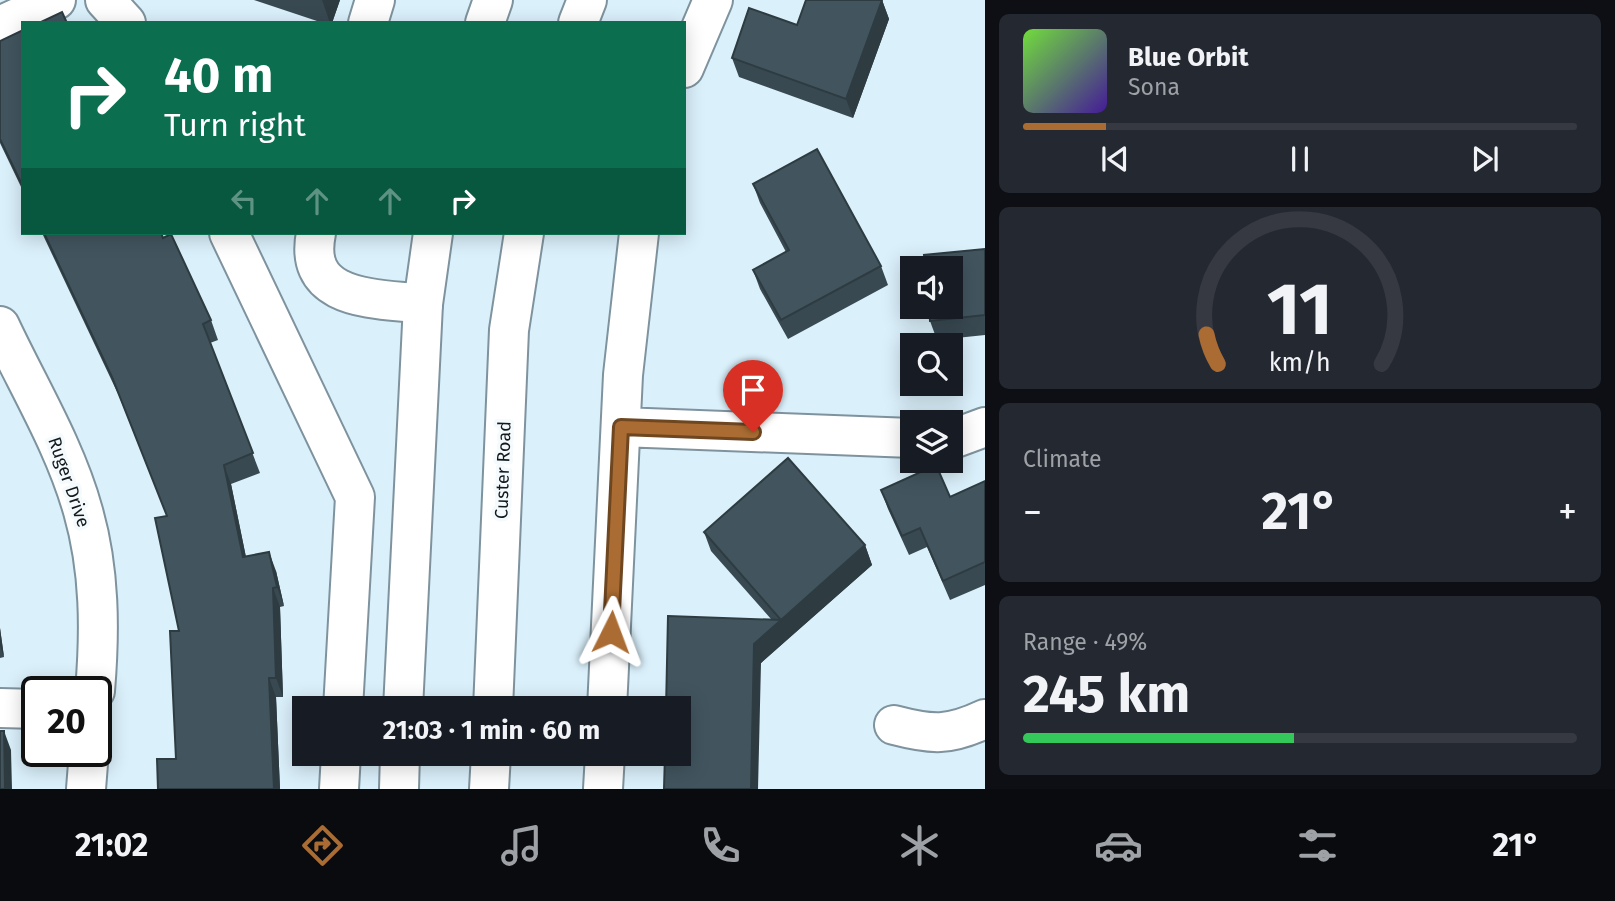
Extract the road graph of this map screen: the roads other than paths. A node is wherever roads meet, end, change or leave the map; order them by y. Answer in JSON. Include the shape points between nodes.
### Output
{"nodes":[{"id":1,"x":56,"y":0,"type":"edge"},
{"id":2,"x":104,"y":0,"type":"edge"},
{"id":3,"x":375,"y":0,"type":"edge"},
{"id":4,"x":493,"y":0,"type":"edge"},
{"id":5,"x":587,"y":0,"type":"edge"},
{"id":6,"x":713,"y":0,"type":"edge"},
{"id":7,"x":124,"y":21,"type":"edge"},
{"id":8,"x":369,"y":21,"type":"edge"},
{"id":9,"x":486,"y":21,"type":"edge"},
{"id":10,"x":579,"y":21,"type":"edge"},
{"id":11,"x":0,"y":26,"type":"edge"},
{"id":12,"x":686,"y":63,"type":"edge"},
{"id":13,"x":230,"y":235,"type":"edge"},
{"id":14,"x":316,"y":235,"type":"edge"},
{"id":15,"x":433,"y":235,"type":"edge"},
{"id":16,"x":524,"y":235,"type":"edge"},
{"id":17,"x":639,"y":235,"type":"edge"},
{"id":18,"x":423,"y":304,"type":"junction"},
{"id":19,"x":0,"y":326,"type":"edge"},
{"id":20,"x":621,"y":427,"type":"junction"},
{"id":21,"x":985,"y":427,"type":"edge"},
{"id":22,"x":963,"y":435,"type":"edge"},
{"id":23,"x":900,"y":438,"type":"edge"},
{"id":24,"x":96,"y":676,"type":"edge"},
{"id":25,"x":344,"y":696,"type":"edge"},
{"id":26,"x":404,"y":696,"type":"edge"},
{"id":27,"x":494,"y":696,"type":"edge"},
{"id":28,"x":608,"y":696,"type":"edge"},
{"id":29,"x":0,"y":708,"type":"edge"},
{"id":30,"x":21,"y":709,"type":"edge"},
{"id":31,"x":985,"y":719,"type":"edge"},
{"id":32,"x":894,"y":726,"type":"dead end"},
{"id":33,"x":340,"y":766,"type":"edge"},
{"id":34,"x":400,"y":766,"type":"edge"},
{"id":35,"x":490,"y":766,"type":"edge"},
{"id":36,"x":604,"y":766,"type":"edge"},
{"id":37,"x":88,"y":767,"type":"edge"},
{"id":38,"x":86,"y":789,"type":"edge"},
{"id":39,"x":339,"y":789,"type":"edge"},
{"id":40,"x":399,"y":789,"type":"edge"},
{"id":41,"x":489,"y":789,"type":"edge"},
{"id":42,"x":603,"y":789,"type":"edge"}],
"edges":[{"from":1,"to":11,"type":"main road"},
{"from":2,"to":7,"type":"main road"},
{"from":3,"to":8,"type":"main road"},
{"from":4,"to":9,"type":"main road"},
{"from":5,"to":10,"type":"main road"},
{"from":6,"to":12,"type":"main road"},
{"from":13,"to":25,"type":"main road","via":[[355,497]]},
{"from":14,"to":18,"type":"main road","via":[[315,261],[332,287],[352,296]]},
{"from":15,"to":18,"type":"main road"},
{"from":16,"to":27,"type":"main road","name":"Custer Road","via":[[509,330]]},
{"from":17,"to":20,"type":"main road","via":[[628,313]]},
{"from":18,"to":26,"type":"main road"},
{"from":19,"to":24,"type":"main road","name":"Ruger Drive","via":[[54,435],[83,511],[96,579]]},
{"from":20,"to":23,"type":"main road"},
{"from":20,"to":28,"type":"main road"},
{"from":21,"to":22,"type":"main road"},
{"from":29,"to":30,"type":"main road"},
{"from":31,"to":32,"type":"main road","via":[[930,735]]},
{"from":33,"to":39,"type":"main road"},
{"from":34,"to":40,"type":"main road"},
{"from":35,"to":41,"type":"main road"},
{"from":36,"to":42,"type":"main road"},
{"from":37,"to":38,"type":"main road"}]}
